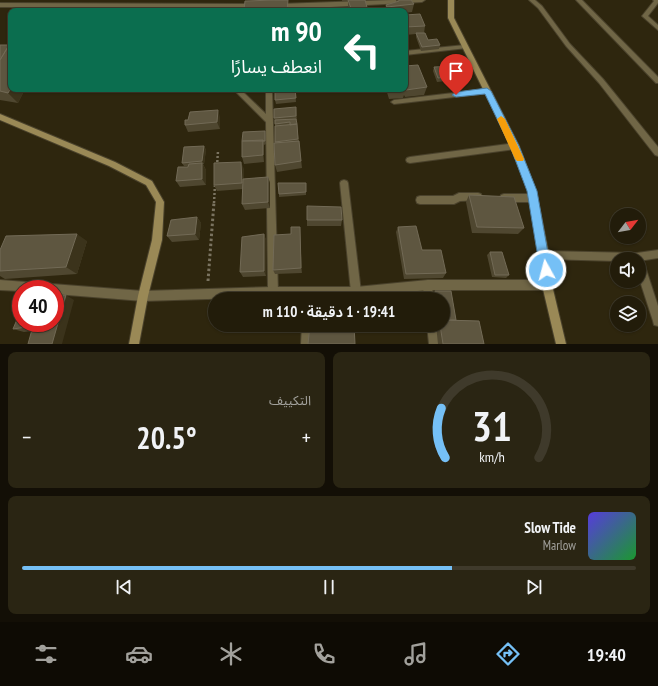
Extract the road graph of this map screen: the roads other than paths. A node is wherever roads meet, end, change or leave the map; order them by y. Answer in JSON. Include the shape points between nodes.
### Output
{"nodes":[{"id":1,"x":422,"y":0,"type":"edge"},
{"id":2,"x":451,"y":0,"type":"edge"},
{"id":3,"x":532,"y":0,"type":"edge"},
{"id":4,"x":580,"y":0,"type":"edge"},
{"id":5,"x":656,"y":0,"type":"edge"},
{"id":6,"x":0,"y":5,"type":"edge"},
{"id":7,"x":259,"y":6,"type":"edge"},
{"id":8,"x":274,"y":6,"type":"edge"},
{"id":9,"x":236,"y":8,"type":"edge"},
{"id":10,"x":658,"y":28,"type":"edge"},
{"id":11,"x":465,"y":47,"type":"junction"},
{"id":12,"x":408,"y":53,"type":"edge"},
{"id":13,"x":658,"y":81,"type":"edge"},
{"id":14,"x":487,"y":91,"type":"junction"},
{"id":15,"x":239,"y":92,"type":"edge"},
{"id":16,"x":269,"y":92,"type":"edge"},
{"id":17,"x":394,"y":102,"type":"dead end"},
{"id":18,"x":0,"y":117,"type":"edge"},
{"id":19,"x":269,"y":121,"type":"junction"},
{"id":20,"x":515,"y":146,"type":"junction"},
{"id":21,"x":658,"y":153,"type":"edge"},
{"id":22,"x":410,"y":160,"type":"dead end"},
{"id":23,"x":344,"y":183,"type":"dead end"},
{"id":24,"x":533,"y":198,"type":"junction"},
{"id":25,"x":420,"y":200,"type":"dead end"},
{"id":26,"x":658,"y":254,"type":"edge"},
{"id":27,"x":544,"y":255,"type":"junction"},
{"id":28,"x":646,"y":258,"type":"edge"},
{"id":29,"x":610,"y":259,"type":"edge"},
{"id":30,"x":646,"y":284,"type":"edge"},
{"id":31,"x":0,"y":285,"type":"edge"},
{"id":32,"x":428,"y":285,"type":"junction"},
{"id":33,"x":547,"y":285,"type":"junction"},
{"id":34,"x":12,"y":286,"type":"edge"},
{"id":35,"x":64,"y":290,"type":"edge"},
{"id":36,"x":273,"y":292,"type":"edge"},
{"id":37,"x":356,"y":292,"type":"joint"},
{"id":38,"x":428,"y":292,"type":"edge"},
{"id":39,"x":208,"y":294,"type":"edge"},
{"id":40,"x":143,"y":296,"type":"junction"},
{"id":41,"x":658,"y":321,"type":"edge"},
{"id":42,"x":307,"y":332,"type":"edge"},
{"id":43,"x":433,"y":332,"type":"edge"},
{"id":44,"x":134,"y":344,"type":"edge"},
{"id":45,"x":306,"y":344,"type":"edge"},
{"id":46,"x":434,"y":344,"type":"edge"},
{"id":47,"x":561,"y":344,"type":"edge"}],
"edges":[{"from":1,"to":8,"type":"street"},
{"from":2,"to":11,"type":"street","via":[[451,18]]},
{"from":3,"to":21,"type":"street"},
{"from":4,"to":13,"type":"street"},
{"from":5,"to":10,"type":"street","via":[[645,16]]},
{"from":6,"to":9,"type":"street"},
{"from":7,"to":9,"type":"street"},
{"from":11,"to":12,"type":"street"},
{"from":11,"to":14,"type":"street"},
{"from":14,"to":17,"type":"street"},
{"from":14,"to":20,"type":"street"},
{"from":15,"to":19,"type":"street"},
{"from":16,"to":19,"type":"street"},
{"from":18,"to":40,"type":"street","via":[[112,164],[149,183],[160,202],[157,240]]},
{"from":19,"to":36,"type":"street"},
{"from":20,"to":22,"type":"street"},
{"from":20,"to":24,"type":"street"},
{"from":23,"to":37,"type":"street"},
{"from":24,"to":25,"type":"street","via":[[459,197],[454,200]]},
{"from":24,"to":27,"type":"street"},
{"from":26,"to":28,"type":"street"},
{"from":27,"to":29,"type":"street"},
{"from":27,"to":33,"type":"street"},
{"from":30,"to":41,"type":"street"},
{"from":31,"to":34,"type":"street"},
{"from":32,"to":33,"type":"street"},
{"from":32,"to":37,"type":"street"},
{"from":32,"to":38,"type":"street"},
{"from":33,"to":47,"type":"street"},
{"from":35,"to":40,"type":"street"},
{"from":39,"to":40,"type":"street"},
{"from":40,"to":44,"type":"street"},
{"from":42,"to":45,"type":"street"},
{"from":43,"to":46,"type":"street"}]}
